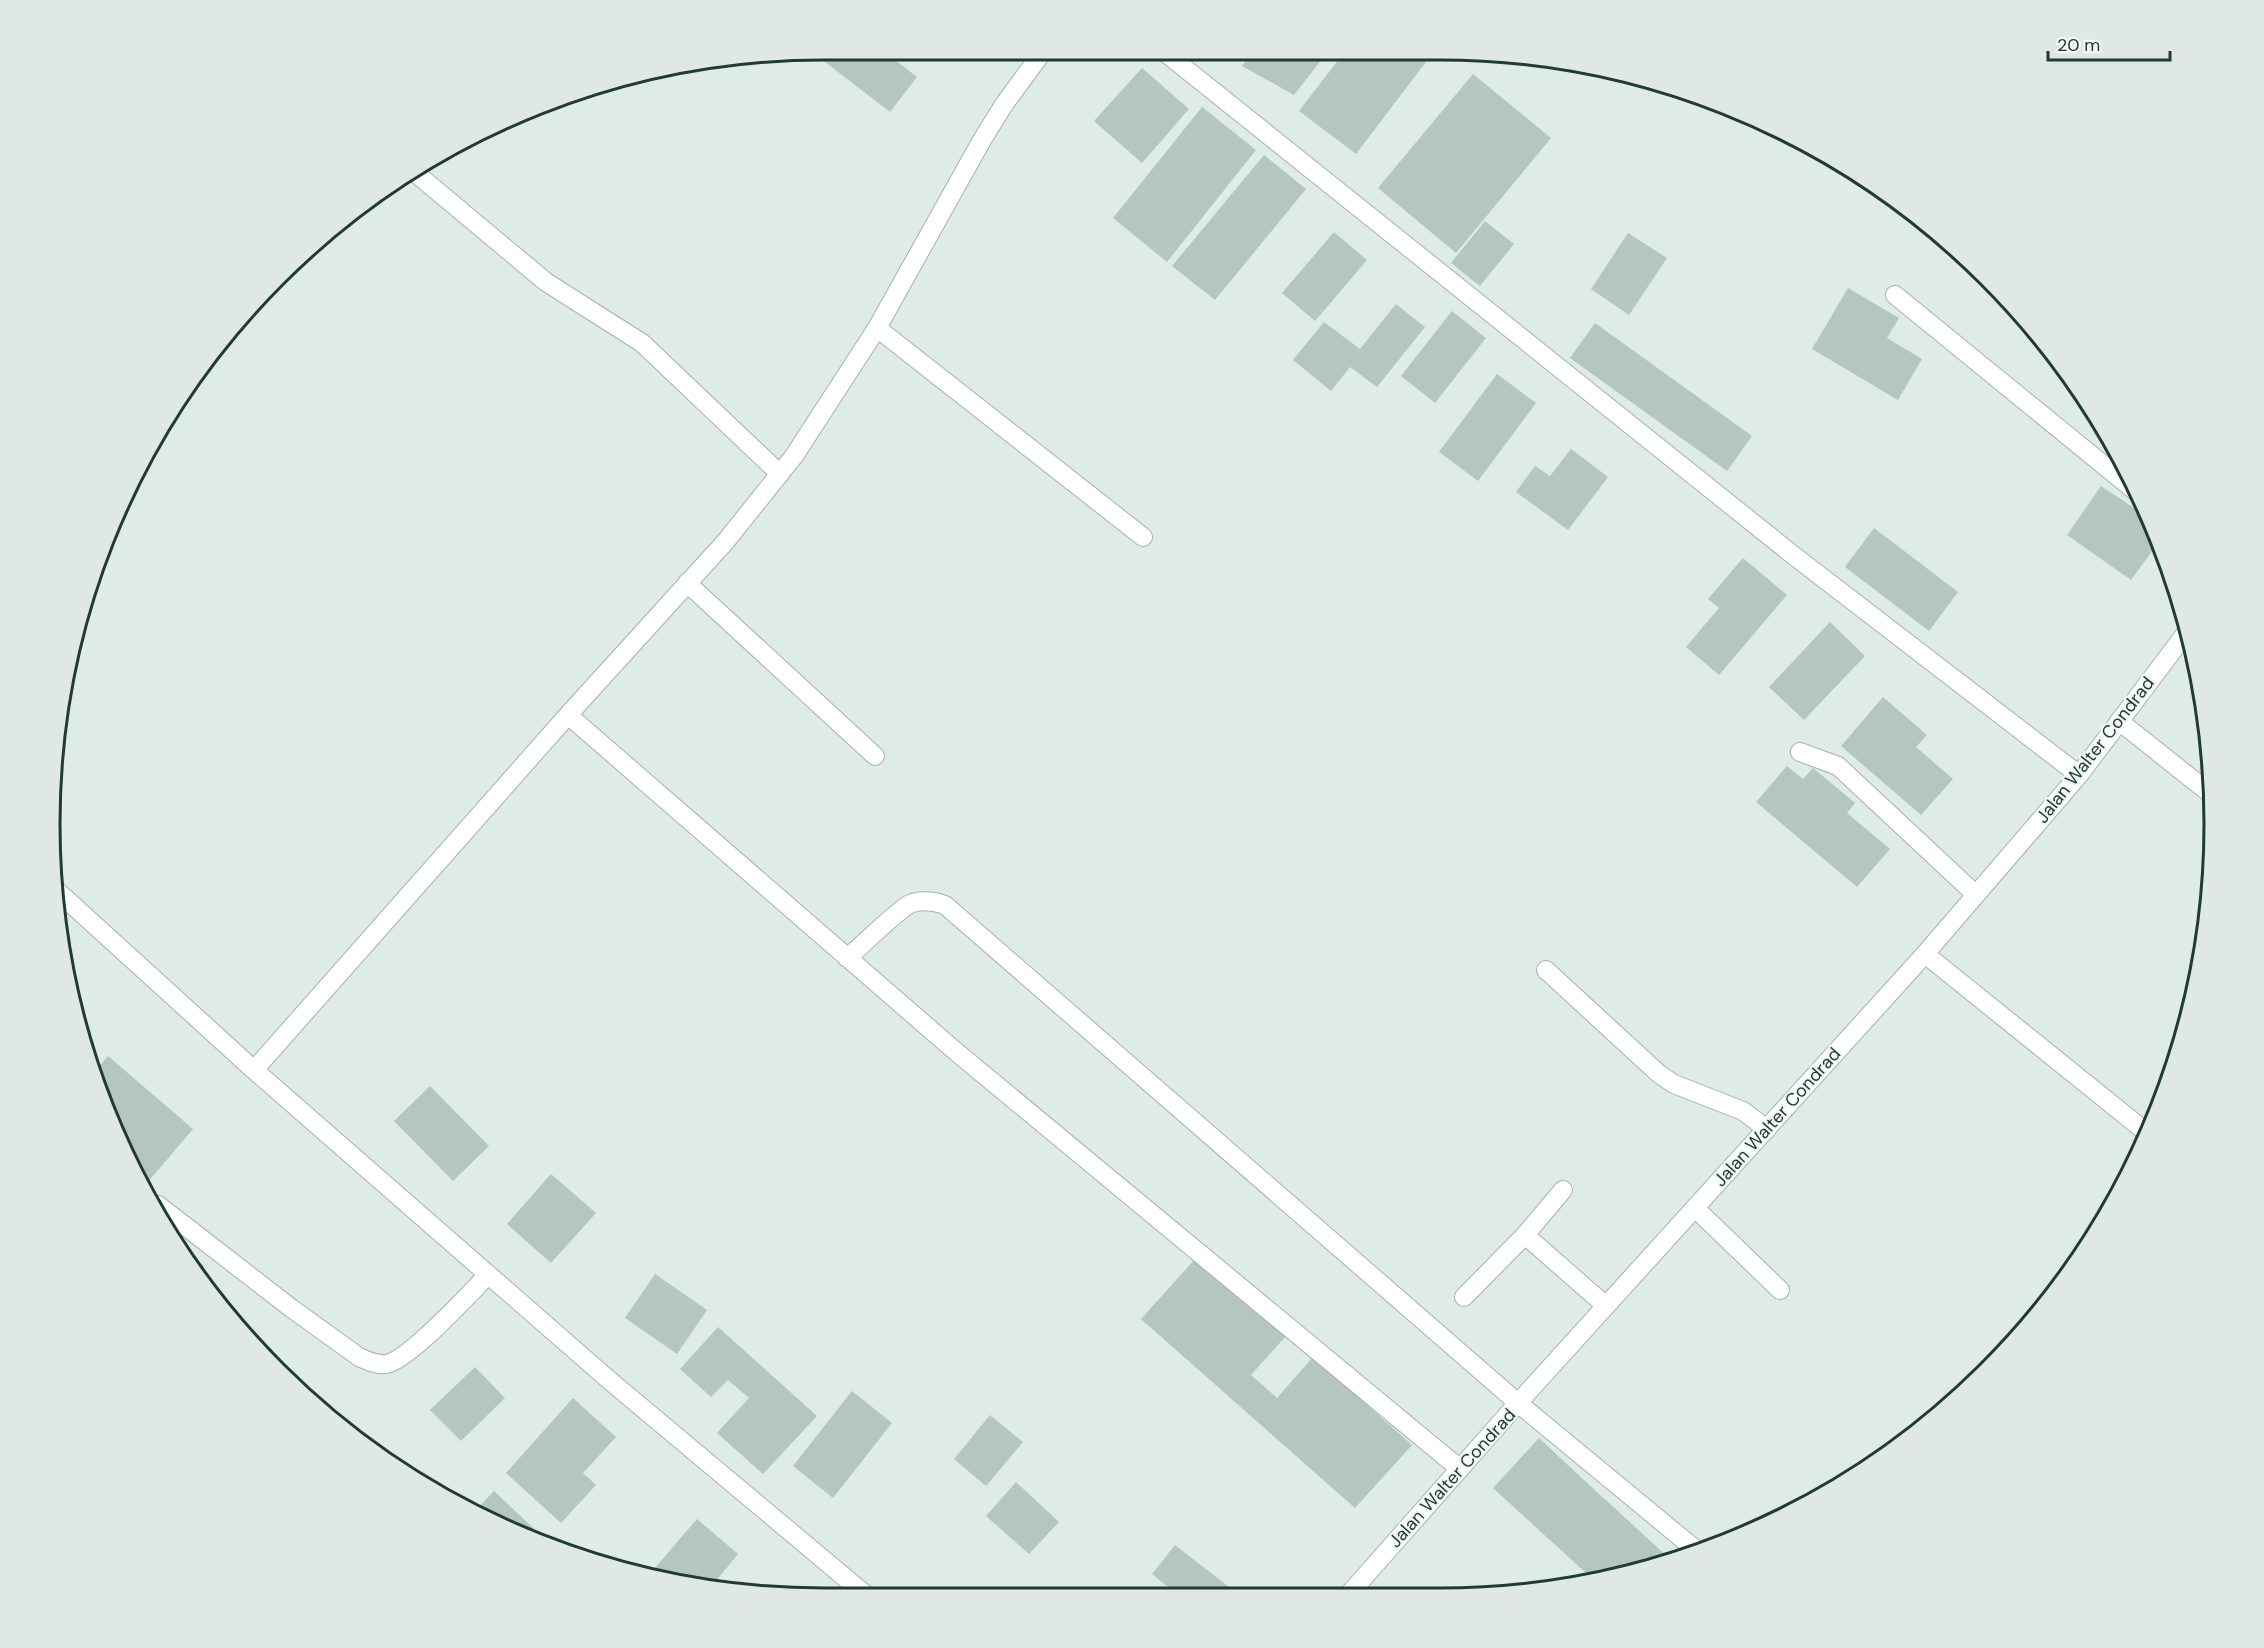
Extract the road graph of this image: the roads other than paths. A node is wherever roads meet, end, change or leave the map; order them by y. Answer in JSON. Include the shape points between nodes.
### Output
{"nodes":[{"id":1,"x":1037,"y":60,"type":"edge"},
{"id":2,"x":1174,"y":60,"type":"edge"},
{"id":3,"x":420,"y":176,"type":"edge"},
{"id":4,"x":1894,"y":295,"type":"dead end"},
{"id":5,"x":877,"y":328,"type":"junction"},
{"id":6,"x":780,"y":474,"type":"junction"},
{"id":7,"x":2122,"y":480,"type":"edge"},
{"id":8,"x":1143,"y":537,"type":"dead end"},
{"id":9,"x":687,"y":583,"type":"junction"},
{"id":10,"x":2181,"y":639,"type":"edge"},
{"id":11,"x":568,"y":715,"type":"junction"},
{"id":12,"x":2119,"y":721,"type":"junction"},
{"id":13,"x":1800,"y":752,"type":"dead end"},
{"id":14,"x":874,"y":756,"type":"dead end"},
{"id":15,"x":2079,"y":776,"type":"junction"},
{"id":16,"x":2203,"y":787,"type":"edge"},
{"id":17,"x":1975,"y":894,"type":"junction"},
{"id":18,"x":64,"y":898,"type":"edge"},
{"id":19,"x":1925,"y":954,"type":"junction"},
{"id":20,"x":847,"y":958,"type":"junction"},
{"id":21,"x":1546,"y":970,"type":"dead end"},
{"id":22,"x":254,"y":1070,"type":"junction"},
{"id":23,"x":2141,"y":1128,"type":"edge"},
{"id":24,"x":1767,"y":1129,"type":"junction"},
{"id":25,"x":1563,"y":1190,"type":"dead end"},
{"id":26,"x":1695,"y":1208,"type":"junction"},
{"id":27,"x":165,"y":1210,"type":"edge"},
{"id":28,"x":1524,"y":1235,"type":"junction"},
{"id":29,"x":488,"y":1275,"type":"junction"},
{"id":30,"x":1780,"y":1290,"type":"dead end"},
{"id":31,"x":1464,"y":1297,"type":"dead end"},
{"id":32,"x":1606,"y":1306,"type":"junction"},
{"id":33,"x":1518,"y":1403,"type":"junction"},
{"id":34,"x":1460,"y":1469,"type":"junction"},
{"id":35,"x":1690,"y":1545,"type":"edge"},
{"id":36,"x":857,"y":1588,"type":"edge"},
{"id":37,"x":1354,"y":1588,"type":"edge"}],
"edges":[{"from":1,"to":5,"type":"street","via":[[981,140]]},
{"from":2,"to":15,"type":"street","via":[[1793,555]]},
{"from":3,"to":6,"type":"street","via":[[546,282],[642,343]]},
{"from":4,"to":7,"type":"street"},
{"from":5,"to":6,"type":"street"},
{"from":5,"to":8,"type":"street"},
{"from":6,"to":9,"type":"street"},
{"from":9,"to":11,"type":"street"},
{"from":9,"to":14,"type":"street"},
{"from":10,"to":12,"type":"street","name":"Jalan Walter Condrad"},
{"from":11,"to":20,"type":"street"},
{"from":11,"to":22,"type":"street"},
{"from":12,"to":15,"type":"street","name":"Jalan Walter Condrad"},
{"from":12,"to":16,"type":"street"},
{"from":13,"to":17,"type":"street","via":[[1838,766]]},
{"from":15,"to":17,"type":"street","name":"Jalan Walter Condrad"},
{"from":17,"to":19,"type":"street","name":"Jalan Walter Condrad"},
{"from":18,"to":22,"type":"street"},
{"from":19,"to":23,"type":"street"},
{"from":19,"to":24,"type":"street","name":"Jalan Walter Condrad"},
{"from":20,"to":33,"type":"street","via":[[909,905],[945,905]]},
{"from":20,"to":34,"type":"street"},
{"from":21,"to":24,"type":"street","via":[[1659,1074],[1674,1084],[1743,1111]]},
{"from":22,"to":29,"type":"street"},
{"from":24,"to":26,"type":"street","name":"Jalan Walter Condrad"},
{"from":25,"to":28,"type":"street"},
{"from":26,"to":30,"type":"street"},
{"from":26,"to":32,"type":"street","name":"Jalan Walter Condrad"},
{"from":27,"to":29,"type":"street","via":[[291,1308],[371,1362],[388,1364],[397,1360]]},
{"from":28,"to":31,"type":"street"},
{"from":28,"to":32,"type":"street"},
{"from":29,"to":36,"type":"street"},
{"from":32,"to":33,"type":"street","name":"Jalan Walter Condrad"},
{"from":33,"to":34,"type":"street","name":"Jalan Walter Condrad"},
{"from":33,"to":35,"type":"street"},
{"from":34,"to":37,"type":"street","name":"Jalan Walter Condrad"}]}
